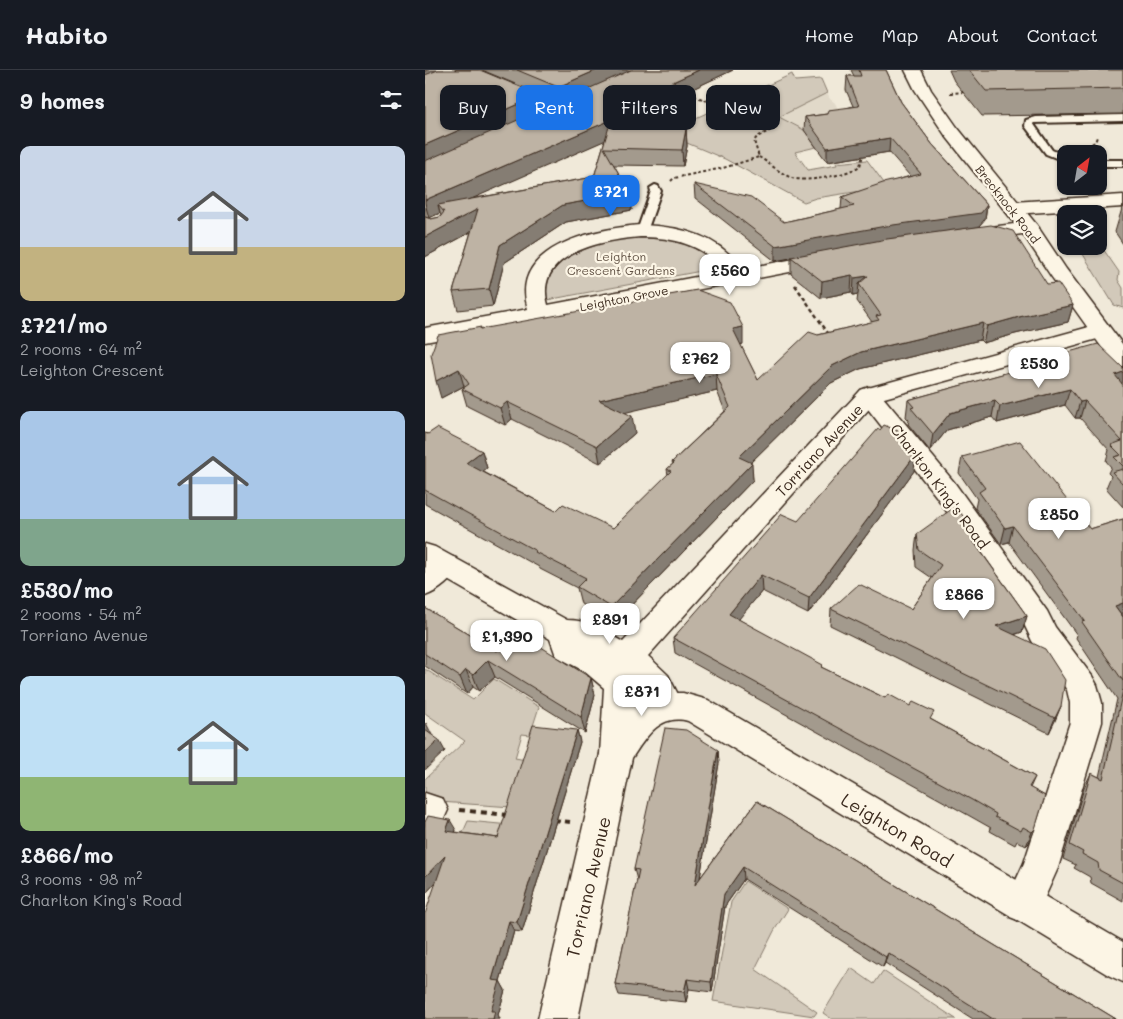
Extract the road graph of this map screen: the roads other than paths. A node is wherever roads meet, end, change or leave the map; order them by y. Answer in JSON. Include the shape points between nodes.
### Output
{"nodes":[{"id":1,"x":463,"y":70,"type":"edge"},
{"id":2,"x":913,"y":70,"type":"edge"},
{"id":3,"x":447,"y":76,"type":"edge"},
{"id":4,"x":516,"y":91,"type":"edge"},
{"id":5,"x":1123,"y":118,"type":"edge"},
{"id":6,"x":1057,"y":155,"type":"edge"},
{"id":7,"x":1123,"y":162,"type":"edge"},
{"id":8,"x":1107,"y":163,"type":"edge"},
{"id":9,"x":655,"y":190,"type":"road end"},
{"id":10,"x":1123,"y":202,"type":"edge"},
{"id":11,"x":1013,"y":208,"type":"junction"},
{"id":12,"x":1029,"y":228,"type":"junction"},
{"id":13,"x":642,"y":231,"type":"junction"},
{"id":14,"x":955,"y":237,"type":"edge"},
{"id":15,"x":848,"y":255,"type":"edge"},
{"id":16,"x":735,"y":277,"type":"junction"},
{"id":17,"x":541,"y":313,"type":"junction"},
{"id":18,"x":1100,"y":331,"type":"junction"},
{"id":19,"x":425,"y":335,"type":"edge"},
{"id":20,"x":1123,"y":361,"type":"edge"},
{"id":21,"x":869,"y":395,"type":"junction"},
{"id":22,"x":436,"y":560,"type":"edge"},
{"id":23,"x":425,"y":585,"type":"edge"},
{"id":24,"x":563,"y":632,"type":"junction"},
{"id":25,"x":627,"y":658,"type":"junction"},
{"id":26,"x":668,"y":706,"type":"junction"},
{"id":27,"x":616,"y":754,"type":"junction"},
{"id":28,"x":1023,"y":904,"type":"junction"},
{"id":29,"x":1123,"y":963,"type":"edge"},
{"id":30,"x":558,"y":1019,"type":"edge"}],
"edges":[{"from":1,"to":3,"type":"street"},
{"from":1,"to":4,"type":"street"},
{"from":2,"to":11,"type":"street","name":"Brecknock Road","via":[[951,131]]},
{"from":5,"to":6,"type":"lane","via":[[1029,122],[1049,152]]},
{"from":7,"to":8,"type":"lane"},
{"from":9,"to":13,"type":"lane"},
{"from":10,"to":11,"type":"street"},
{"from":11,"to":12,"type":"street","name":"Brecknock Road"},
{"from":12,"to":14,"type":"street"},
{"from":12,"to":18,"type":"street","name":"Brecknock Road"},
{"from":13,"to":16,"type":"street","via":[[673,234],[703,244],[720,255]]},
{"from":13,"to":17,"type":"street","via":[[583,242],[560,253],[538,277],[535,285],[536,302]]},
{"from":15,"to":16,"type":"street","name":"Leighton Grove"},
{"from":16,"to":17,"type":"street","name":"Leighton Grove"},
{"from":17,"to":19,"type":"street","name":"Leighton Grove"},
{"from":18,"to":20,"type":"street","name":"Brecknock Road"},
{"from":18,"to":21,"type":"street","name":"Torriano Avenue"},
{"from":21,"to":25,"type":"street","name":"Torriano Avenue"},
{"from":21,"to":28,"type":"street","name":"Charlton King's Road","via":[[945,489],[1081,685],[1087,722],[1040,868]]},
{"from":22,"to":23,"type":"street"},
{"from":22,"to":24,"type":"street"},
{"from":24,"to":25,"type":"street","via":[[581,632]]},
{"from":24,"to":27,"type":"street","via":[[567,647],[595,662],[618,682]]},
{"from":25,"to":26,"type":"street","via":[[651,675]]},
{"from":26,"to":27,"type":"street","via":[[652,712],[635,726]]},
{"from":26,"to":28,"type":"street","name":"Leighton Road","via":[[697,710]]},
{"from":27,"to":30,"type":"street","name":"Torriano Avenue"},
{"from":28,"to":29,"type":"street","name":"Leighton Road"}]}
